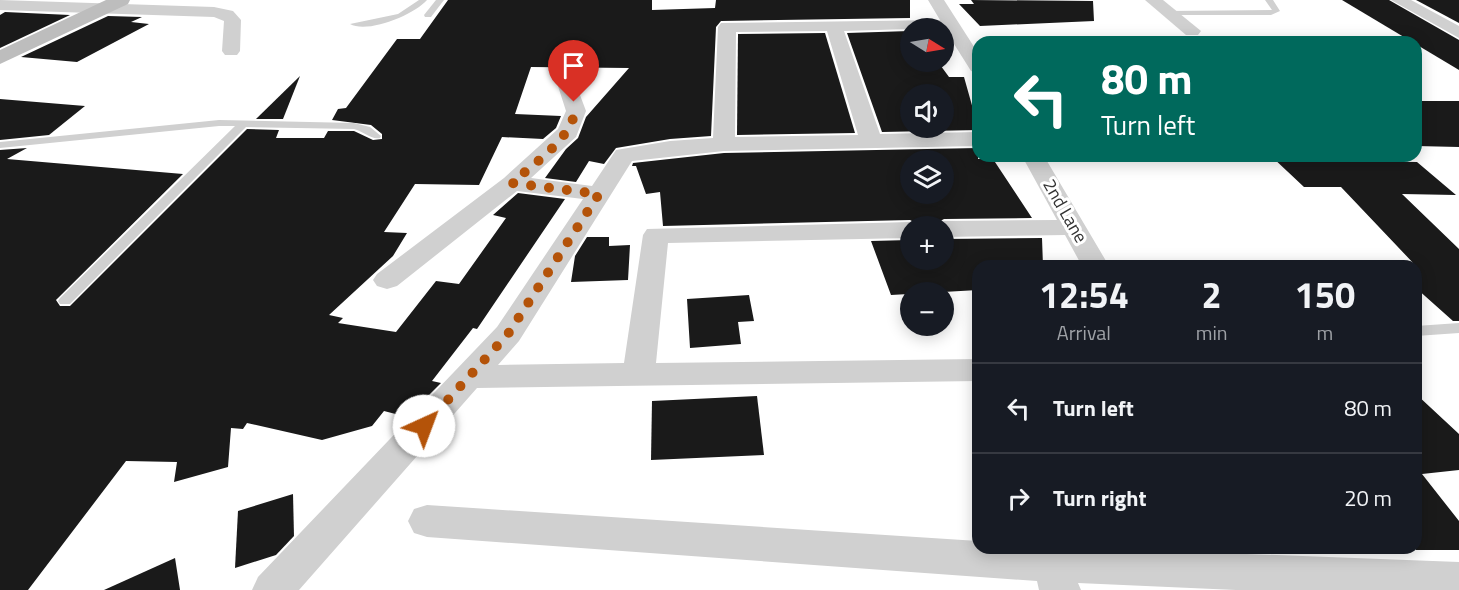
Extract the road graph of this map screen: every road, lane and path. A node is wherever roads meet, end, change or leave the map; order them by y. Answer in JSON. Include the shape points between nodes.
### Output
{"nodes":[{"id":1,"x":423,"y":0,"type":"edge"},
{"id":2,"x":440,"y":0,"type":"edge"},
{"id":3,"x":936,"y":0,"type":"edge"},
{"id":4,"x":1154,"y":0,"type":"edge"},
{"id":5,"x":1269,"y":0,"type":"edge"},
{"id":6,"x":1399,"y":0,"type":"edge"},
{"id":7,"x":112,"y":4,"type":"edge"},
{"id":8,"x":0,"y":5,"type":"edge"},
{"id":9,"x":1169,"y":13,"type":"junction"},
{"id":10,"x":428,"y":15,"type":"dead end"},
{"id":11,"x":948,"y":18,"type":"edge"},
{"id":12,"x":354,"y":24,"type":"dead end"},
{"id":13,"x":900,"y":25,"type":"edge"},
{"id":14,"x":834,"y":26,"type":"junction"},
{"id":15,"x":954,"y":27,"type":"edge"},
{"id":16,"x":1192,"y":31,"type":"dead end"},
{"id":17,"x":1459,"y":33,"type":"edge"},
{"id":18,"x":231,"y":51,"type":"dead end"},
{"id":19,"x":972,"y":57,"type":"edge"},
{"id":20,"x":0,"y":58,"type":"edge"},
{"id":21,"x":567,"y":83,"type":"dead end"},
{"id":22,"x":244,"y":123,"type":"junction"},
{"id":23,"x":376,"y":136,"type":"dead end"},
{"id":24,"x":972,"y":139,"type":"edge"},
{"id":25,"x":870,"y":141,"type":"junction"},
{"id":26,"x":724,"y":144,"type":"junction"},
{"id":27,"x":0,"y":145,"type":"edge"},
{"id":28,"x":1036,"y":162,"type":"edge"},
{"id":29,"x":512,"y":183,"type":"junction"},
{"id":30,"x":599,"y":194,"type":"junction"},
{"id":31,"x":1075,"y":227,"type":"junction"},
{"id":32,"x":954,"y":229,"type":"edge"},
{"id":33,"x":900,"y":230,"type":"edge"},
{"id":34,"x":1093,"y":260,"type":"edge"},
{"id":35,"x":387,"y":280,"type":"dead end"},
{"id":36,"x":65,"y":301,"type":"dead end"},
{"id":37,"x":1459,"y":328,"type":"edge"},
{"id":38,"x":1422,"y":331,"type":"edge"},
{"id":39,"x":972,"y":370,"type":"edge"},
{"id":40,"x":639,"y":373,"type":"junction"},
{"id":41,"x":469,"y":377,"type":"junction"},
{"id":42,"x":427,"y":521,"type":"dead end"},
{"id":43,"x":1056,"y":567,"type":"edge"},
{"id":44,"x":1459,"y":581,"type":"edge"},
{"id":45,"x":273,"y":590,"type":"edge"}],
"edges":[{"from":1,"to":12,"type":"lane","via":[[413,12],[393,20]]},
{"from":2,"to":10,"type":"lane"},
{"from":3,"to":11,"type":"street"},
{"from":4,"to":9,"type":"street"},
{"from":5,"to":9,"type":"lane","via":[[1276,11],[1271,13]]},
{"from":6,"to":17,"type":"street"},
{"from":7,"to":8,"type":"street"},
{"from":7,"to":18,"type":"street","via":[[227,15],[234,20]]},
{"from":7,"to":20,"type":"street"},
{"from":9,"to":16,"type":"street"},
{"from":13,"to":14,"type":"street"},
{"from":14,"to":25,"type":"street"},
{"from":14,"to":26,"type":"street","via":[[727,27]]},
{"from":15,"to":19,"type":"street"},
{"from":21,"to":29,"type":"street","via":[[576,111],[567,132]]},
{"from":22,"to":23,"type":"lane","via":[[354,126]]},
{"from":22,"to":27,"type":"lane"},
{"from":22,"to":36,"type":"lane"},
{"from":24,"to":25,"type":"street"},
{"from":25,"to":26,"type":"street"},
{"from":26,"to":30,"type":"street","via":[[624,155]]},
{"from":28,"to":31,"type":"street","name":"2nd Lane"},
{"from":29,"to":30,"type":"street"},
{"from":29,"to":35,"type":"street"},
{"from":30,"to":41,"type":"street","via":[[508,334]]},
{"from":31,"to":32,"type":"street"},
{"from":31,"to":34,"type":"street","name":"2nd Lane"},
{"from":33,"to":40,"type":"street","via":[[656,235]]},
{"from":37,"to":38,"type":"lane"},
{"from":39,"to":40,"type":"street"},
{"from":40,"to":41,"type":"street"},
{"from":41,"to":45,"type":"street"},
{"from":42,"to":43,"type":"street"},
{"from":43,"to":44,"type":"street"}]}
